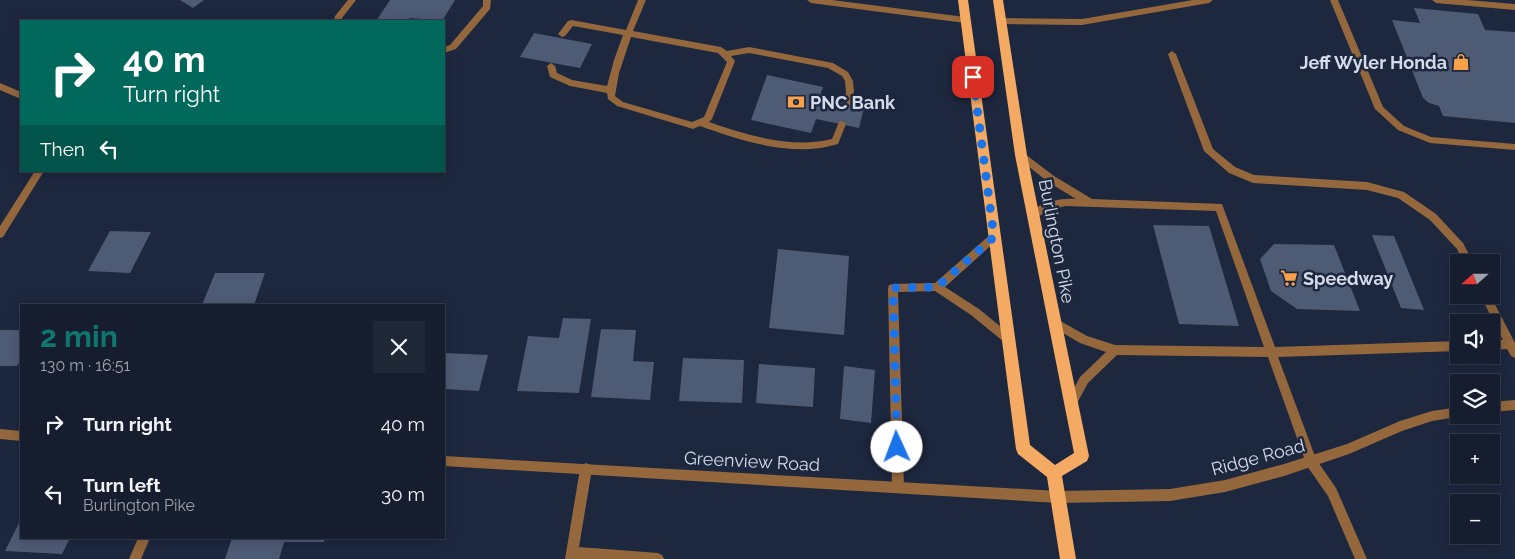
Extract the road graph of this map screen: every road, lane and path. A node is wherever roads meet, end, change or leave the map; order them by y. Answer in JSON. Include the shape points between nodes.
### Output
{"nodes":[{"id":1,"x":352,"y":0,"type":"edge"},
{"id":2,"x":486,"y":0,"type":"edge"},
{"id":3,"x":642,"y":0,"type":"edge"},
{"id":4,"x":811,"y":0,"type":"edge"},
{"id":5,"x":963,"y":0,"type":"edge"},
{"id":6,"x":998,"y":0,"type":"edge"},
{"id":7,"x":1209,"y":0,"type":"edge"},
{"id":8,"x":1334,"y":0,"type":"edge"},
{"id":9,"x":1436,"y":0,"type":"edge"},
{"id":10,"x":1515,"y":7,"type":"edge"},
{"id":11,"x":338,"y":20,"type":"edge"},
{"id":12,"x":965,"y":20,"type":"junction"},
{"id":13,"x":1001,"y":21,"type":"junction"},
{"id":14,"x":562,"y":34,"type":"dead end"},
{"id":15,"x":629,"y":34,"type":"junction"},
{"id":16,"x":445,"y":50,"type":"edge"},
{"id":17,"x":1172,"y":54,"type":"dead end"},
{"id":18,"x":726,"y":56,"type":"junction"},
{"id":19,"x":551,"y":66,"type":"dead end"},
{"id":20,"x":0,"y":86,"type":"edge"},
{"id":21,"x":611,"y":90,"type":"junction"},
{"id":22,"x":20,"y":96,"type":"edge"},
{"id":23,"x":848,"y":105,"type":"dead end"},
{"id":24,"x":700,"y":123,"type":"junction"},
{"id":25,"x":842,"y":124,"type":"dead end"},
{"id":26,"x":1515,"y":147,"type":"edge"},
{"id":27,"x":1021,"y":155,"type":"junction"},
{"id":28,"x":39,"y":172,"type":"edge"},
{"id":29,"x":1089,"y":202,"type":"junction"},
{"id":30,"x":1033,"y":215,"type":"junction"},
{"id":31,"x":0,"y":234,"type":"edge"},
{"id":32,"x":994,"y":237,"type":"junction"},
{"id":33,"x":1464,"y":254,"type":"edge"},
{"id":34,"x":937,"y":287,"type":"junction"},
{"id":35,"x":1490,"y":304,"type":"edge"},
{"id":36,"x":1055,"y":323,"type":"junction"},
{"id":37,"x":1008,"y":339,"type":"junction"},
{"id":38,"x":1450,"y":346,"type":"edge"},
{"id":39,"x":1500,"y":346,"type":"edge"},
{"id":40,"x":1513,"y":348,"type":"edge"},
{"id":41,"x":1115,"y":350,"type":"junction"},
{"id":42,"x":1272,"y":352,"type":"junction"},
{"id":43,"x":1071,"y":403,"type":"junction"},
{"id":44,"x":1515,"y":405,"type":"edge"},
{"id":45,"x":1500,"y":406,"type":"edge"},
{"id":46,"x":1450,"y":413,"type":"edge"},
{"id":47,"x":0,"y":434,"type":"edge"},
{"id":48,"x":20,"y":436,"type":"edge"},
{"id":49,"x":445,"y":461,"type":"edge"},
{"id":50,"x":1311,"y":462,"type":"junction"},
{"id":51,"x":586,"y":469,"type":"junction"},
{"id":52,"x":1054,"y":473,"type":"junction"},
{"id":53,"x":898,"y":487,"type":"junction"},
{"id":54,"x":1058,"y":497,"type":"junction"},
{"id":55,"x":144,"y":539,"type":"edge"},
{"id":56,"x":572,"y":556,"type":"edge"},
{"id":57,"x":135,"y":559,"type":"edge"},
{"id":58,"x":658,"y":559,"type":"edge"},
{"id":59,"x":1068,"y":559,"type":"edge"},
{"id":60,"x":1361,"y":559,"type":"edge"}],
"edges":[{"from":1,"to":11,"type":"street"},
{"from":2,"to":16,"type":"street","via":[[487,8],[453,47]]},
{"from":3,"to":15,"type":"street"},
{"from":4,"to":12,"type":"street"},
{"from":5,"to":12,"type":"main road"},
{"from":6,"to":13,"type":"main road","name":"Burlington Pike"},
{"from":7,"to":13,"type":"street","via":[[1082,22]]},
{"from":8,"to":26,"type":"street","via":[[1379,109],[1401,128],[1430,140]]},
{"from":9,"to":10,"type":"street"},
{"from":12,"to":32,"type":"main road"},
{"from":13,"to":27,"type":"main road","name":"Burlington Pike"},
{"from":14,"to":15,"type":"street","via":[[571,23]]},
{"from":15,"to":18,"type":"street","via":[[722,50]]},
{"from":15,"to":21,"type":"street"},
{"from":17,"to":33,"type":"street","via":[[1208,151],[1232,170],[1253,179],[1367,186],[1401,195],[1432,217]]},
{"from":18,"to":23,"type":"street","via":[[749,50],[830,65],[845,74],[849,81]]},
{"from":18,"to":24,"type":"street","via":[[731,61],[708,119]]},
{"from":19,"to":21,"type":"street","via":[[553,75],[570,83]]},
{"from":20,"to":22,"type":"street"},
{"from":21,"to":24,"type":"street","via":[[611,97],[620,104],[693,126]]},
{"from":24,"to":25,"type":"street","via":[[739,135],[814,147],[834,142]]},
{"from":27,"to":29,"type":"street","via":[[1050,179]]},
{"from":27,"to":30,"type":"main road","name":"Burlington Pike"},
{"from":28,"to":31,"type":"street"},
{"from":29,"to":30,"type":"street","via":[[1065,202]]},
{"from":29,"to":42,"type":"street","via":[[1219,207]]},
{"from":30,"to":36,"type":"main road","name":"Burlington Pike"},
{"from":32,"to":34,"type":"street"},
{"from":32,"to":37,"type":"main road"},
{"from":34,"to":37,"type":"street"},
{"from":34,"to":53,"type":"street","via":[[893,288]]},
{"from":35,"to":40,"type":"street"},
{"from":36,"to":41,"type":"street","via":[[1084,340]]},
{"from":36,"to":43,"type":"main road","name":"Burlington Pike"},
{"from":37,"to":52,"type":"main road","via":[[1023,449]]},
{"from":38,"to":42,"type":"street"},
{"from":39,"to":40,"type":"street"},
{"from":41,"to":42,"type":"street"},
{"from":41,"to":43,"type":"street","via":[[1084,380]]},
{"from":42,"to":50,"type":"street"},
{"from":43,"to":52,"type":"main road","name":"Burlington Pike","via":[[1082,456]]},
{"from":44,"to":45,"type":"street"},
{"from":46,"to":50,"type":"street","name":"Ridge Road","via":[[1400,426],[1349,450]]},
{"from":47,"to":48,"type":"street"},
{"from":49,"to":51,"type":"street","name":"Greenview Road"},
{"from":50,"to":54,"type":"street","name":"Ridge Road","via":[[1225,486],[1170,496]]},
{"from":50,"to":60,"type":"street","via":[[1332,492]]},
{"from":51,"to":53,"type":"street","name":"Greenview Road"},
{"from":51,"to":56,"type":"street"},
{"from":52,"to":54,"type":"main road"},
{"from":53,"to":54,"type":"street","name":"Greenview Road"},
{"from":54,"to":59,"type":"main road"},
{"from":55,"to":57,"type":"street"},
{"from":56,"to":58,"type":"street"}]}
